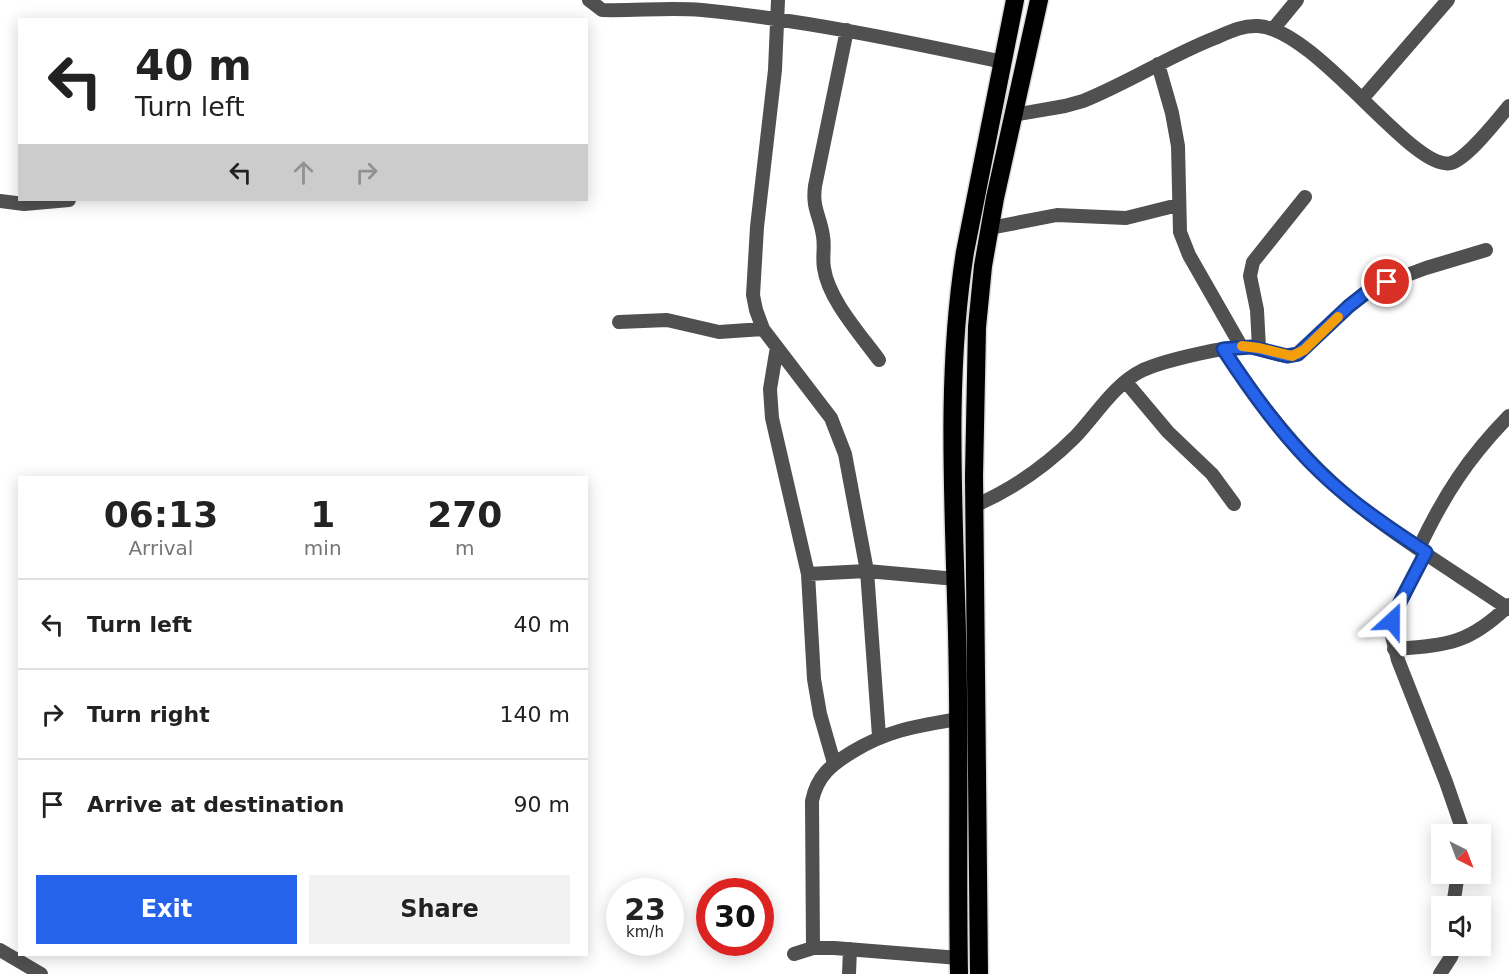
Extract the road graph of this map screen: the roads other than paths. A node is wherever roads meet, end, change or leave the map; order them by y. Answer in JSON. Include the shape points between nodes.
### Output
{"nodes":[{"id":1,"x":589,"y":0,"type":"edge"},
{"id":2,"x":778,"y":0,"type":"edge"},
{"id":3,"x":1015,"y":0,"type":"edge"},
{"id":4,"x":1039,"y":0,"type":"edge"},
{"id":5,"x":1297,"y":0,"type":"edge"},
{"id":6,"x":1448,"y":0,"type":"edge"},
{"id":7,"x":779,"y":19,"type":"junction"},
{"id":8,"x":1274,"y":28,"type":"junction"},
{"id":9,"x":847,"y":30,"type":"junction"},
{"id":10,"x":1003,"y":62,"type":"junction"},
{"id":11,"x":1158,"y":64,"type":"junction"},
{"id":12,"x":1362,"y":99,"type":"junction"},
{"id":13,"x":1509,"y":106,"type":"edge"},
{"id":14,"x":1013,"y":115,"type":"junction"},
{"id":15,"x":1305,"y":197,"type":"dead end"},
{"id":16,"x":0,"y":201,"type":"edge"},
{"id":17,"x":58,"y":201,"type":"edge"},
{"id":18,"x":1178,"y":205,"type":"junction"},
{"id":19,"x":990,"y":228,"type":"junction"},
{"id":20,"x":1486,"y":250,"type":"dead end"},
{"id":21,"x":618,"y":322,"type":"dead end"},
{"id":22,"x":764,"y":329,"type":"junction"},
{"id":23,"x":1241,"y":346,"type":"junction"},
{"id":24,"x":777,"y":347,"type":"junction"},
{"id":25,"x":1259,"y":348,"type":"junction"},
{"id":26,"x":1223,"y":349,"type":"junction"},
{"id":27,"x":879,"y":360,"type":"dead end"},
{"id":28,"x":1125,"y":382,"type":"junction"},
{"id":29,"x":1509,"y":416,"type":"edge"},
{"id":30,"x":1234,"y":504,"type":"dead end"},
{"id":31,"x":974,"y":506,"type":"junction"},
{"id":32,"x":1422,"y":550,"type":"junction"},
{"id":33,"x":867,"y":571,"type":"junction"},
{"id":34,"x":808,"y":574,"type":"junction"},
{"id":35,"x":956,"y":579,"type":"junction"},
{"id":36,"x":1508,"y":607,"type":"edge"},
{"id":37,"x":1394,"y":649,"type":"junction"},
{"id":38,"x":958,"y":719,"type":"junction"},
{"id":39,"x":879,"y":736,"type":"junction"},
{"id":40,"x":834,"y":763,"type":"junction"},
{"id":41,"x":1461,"y":824,"type":"edge"},
{"id":42,"x":813,"y":948,"type":"junction"},
{"id":43,"x":850,"y":949,"type":"junction"},
{"id":44,"x":0,"y":950,"type":"edge"},
{"id":45,"x":794,"y":954,"type":"dead end"},
{"id":46,"x":1451,"y":956,"type":"edge"},
{"id":47,"x":959,"y":966,"type":"edge"},
{"id":48,"x":41,"y":974,"type":"edge"},
{"id":49,"x":849,"y":974,"type":"edge"},
{"id":50,"x":979,"y":974,"type":"edge"},
{"id":51,"x":1440,"y":974,"type":"edge"}],
"edges":[{"from":1,"to":7,"type":"street","via":[[602,10],[702,10]]},
{"from":2,"to":7,"type":"street"},
{"from":3,"to":10,"type":"highway"},
{"from":4,"to":14,"type":"highway"},
{"from":5,"to":8,"type":"street"},
{"from":6,"to":12,"type":"street"},
{"from":7,"to":9,"type":"street"},
{"from":7,"to":22,"type":"street","via":[[753,270],[753,295]]},
{"from":8,"to":11,"type":"street","via":[[1239,29]]},
{"from":8,"to":12,"type":"street","via":[[1312,53]]},
{"from":9,"to":10,"type":"street"},
{"from":9,"to":27,"type":"street","via":[[814,207],[824,236],[827,281]]},
{"from":10,"to":35,"type":"highway","via":[[965,252],[955,328]]},
{"from":11,"to":14,"type":"street","via":[[1083,100]]},
{"from":11,"to":18,"type":"street","via":[[1178,146]]},
{"from":12,"to":13,"type":"street","via":[[1413,146],[1444,163],[1461,156]]},
{"from":14,"to":19,"type":"highway"},
{"from":15,"to":25,"type":"street","via":[[1253,262],[1250,276]]},
{"from":16,"to":17,"type":"street"},
{"from":18,"to":19,"type":"street","via":[[1126,218],[1057,214]]},
{"from":18,"to":23,"type":"street","via":[[1183,242]]},
{"from":19,"to":31,"type":"highway","via":[[977,327]]},
{"from":20,"to":25,"type":"street","via":[[1372,288],[1298,354],[1287,356]]},
{"from":21,"to":22,"type":"street","via":[[667,320],[719,332]]},
{"from":22,"to":24,"type":"street"},
{"from":23,"to":25,"type":"street"},
{"from":23,"to":26,"type":"street"},
{"from":24,"to":33,"type":"street","via":[[820,402],[838,435],[852,482]]},
{"from":24,"to":34,"type":"street","via":[[770,389],[772,418]]},
{"from":26,"to":28,"type":"street","via":[[1145,369]]},
{"from":26,"to":32,"type":"street","via":[[1277,425],[1320,472],[1356,504]]},
{"from":28,"to":30,"type":"street","via":[[1168,432],[1212,474]]},
{"from":28,"to":31,"type":"street","via":[[1047,463],[1018,484]]},
{"from":29,"to":32,"type":"street","via":[[1453,483]]},
{"from":31,"to":50,"type":"highway"},
{"from":32,"to":36,"type":"street"},
{"from":32,"to":37,"type":"street","via":[[1394,614]]},
{"from":33,"to":34,"type":"street"},
{"from":33,"to":35,"type":"street"},
{"from":33,"to":39,"type":"street"},
{"from":34,"to":40,"type":"street","via":[[814,679]]},
{"from":35,"to":38,"type":"highway"},
{"from":36,"to":37,"type":"street","via":[[1469,637],[1445,644]]},
{"from":37,"to":41,"type":"street"},
{"from":38,"to":39,"type":"street"},
{"from":38,"to":47,"type":"highway"},
{"from":39,"to":40,"type":"street"},
{"from":40,"to":42,"type":"street","via":[[819,779],[812,801]]},
{"from":42,"to":43,"type":"street"},
{"from":42,"to":45,"type":"street"},
{"from":43,"to":47,"type":"street"},
{"from":43,"to":49,"type":"street"},
{"from":44,"to":48,"type":"street"},
{"from":46,"to":51,"type":"street"}]}
